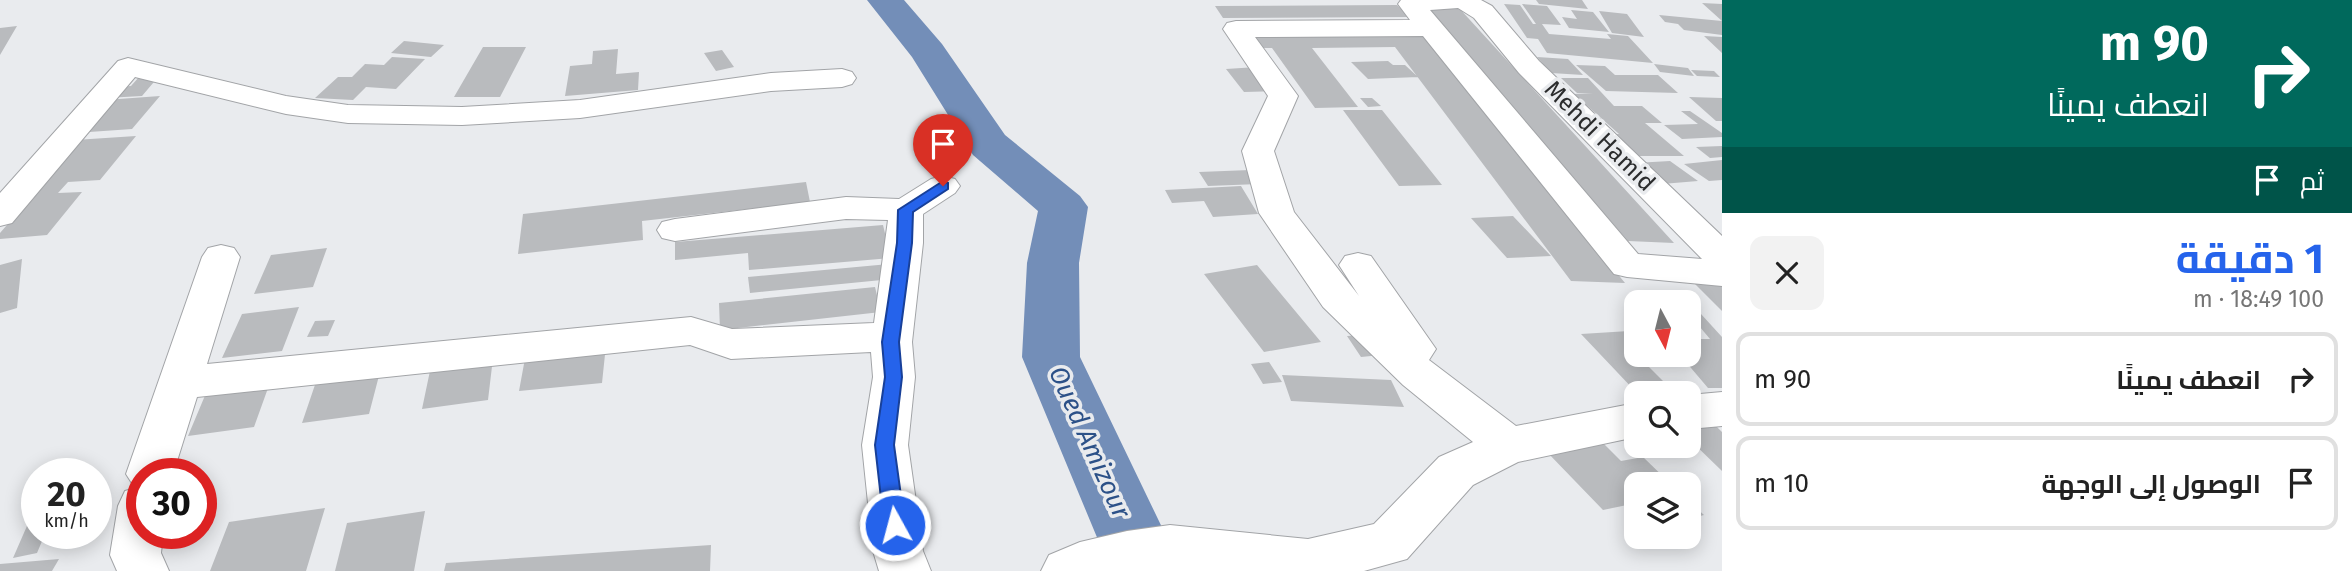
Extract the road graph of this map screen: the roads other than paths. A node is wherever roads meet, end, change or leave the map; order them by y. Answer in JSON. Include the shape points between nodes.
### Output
{"nodes":[{"id":1,"x":1473,"y":3,"type":"edge"},
{"id":2,"x":1428,"y":27,"type":"junction"},
{"id":3,"x":842,"y":78,"type":"dead end"},
{"id":4,"x":943,"y":186,"type":"dead end"},
{"id":5,"x":905,"y":210,"type":"junction"},
{"id":6,"x":0,"y":215,"type":"edge"},
{"id":7,"x":675,"y":230,"type":"dead end"},
{"id":8,"x":221,"y":257,"type":"dead end"},
{"id":9,"x":1722,"y":257,"type":"edge"},
{"id":10,"x":1358,"y":265,"type":"dead end"},
{"id":11,"x":1722,"y":273,"type":"edge"},
{"id":12,"x":891,"y":342,"type":"junction"},
{"id":13,"x":179,"y":383,"type":"junction"},
{"id":14,"x":1722,"y":409,"type":"edge"},
{"id":15,"x":1701,"y":411,"type":"edge"},
{"id":16,"x":1624,"y":422,"type":"edge"},
{"id":17,"x":1509,"y":446,"type":"junction"},
{"id":18,"x":155,"y":458,"type":"edge"},
{"id":19,"x":136,"y":549,"type":"edge"},
{"id":20,"x":144,"y":571,"type":"edge"},
{"id":21,"x":905,"y":571,"type":"edge"},
{"id":22,"x":1067,"y":571,"type":"edge"}],
"edges":[{"from":1,"to":2,"type":"street","via":[[1411,4]]},
{"from":1,"to":9,"type":"street","name":"Mehdi Hamid","via":[[1529,67]]},
{"from":2,"to":11,"type":"street","via":[[1628,265]]},
{"from":2,"to":17,"type":"street","via":[[1237,29],[1283,96],[1258,150],[1277,213],[1337,298],[1418,374]]},
{"from":3,"to":6,"type":"street","via":[[771,82],[580,109],[462,116],[348,114],[286,105],[128,67]]},
{"from":4,"to":5,"type":"street"},
{"from":5,"to":7,"type":"street","via":[[846,208]]},
{"from":5,"to":12,"type":"street"},
{"from":8,"to":13,"type":"street"},
{"from":10,"to":17,"type":"street","via":[[1409,343]]},
{"from":12,"to":13,"type":"street","via":[[871,337],[730,344],[691,331]]},
{"from":12,"to":21,"type":"street","via":[[894,377],[885,445],[898,551]]},
{"from":13,"to":18,"type":"street"},
{"from":14,"to":15,"type":"street"},
{"from":16,"to":17,"type":"street"},
{"from":17,"to":22,"type":"street","via":[[1456,471],[1389,543],[1308,562],[1170,547],[1127,553]]},
{"from":19,"to":20,"type":"street"}]}
